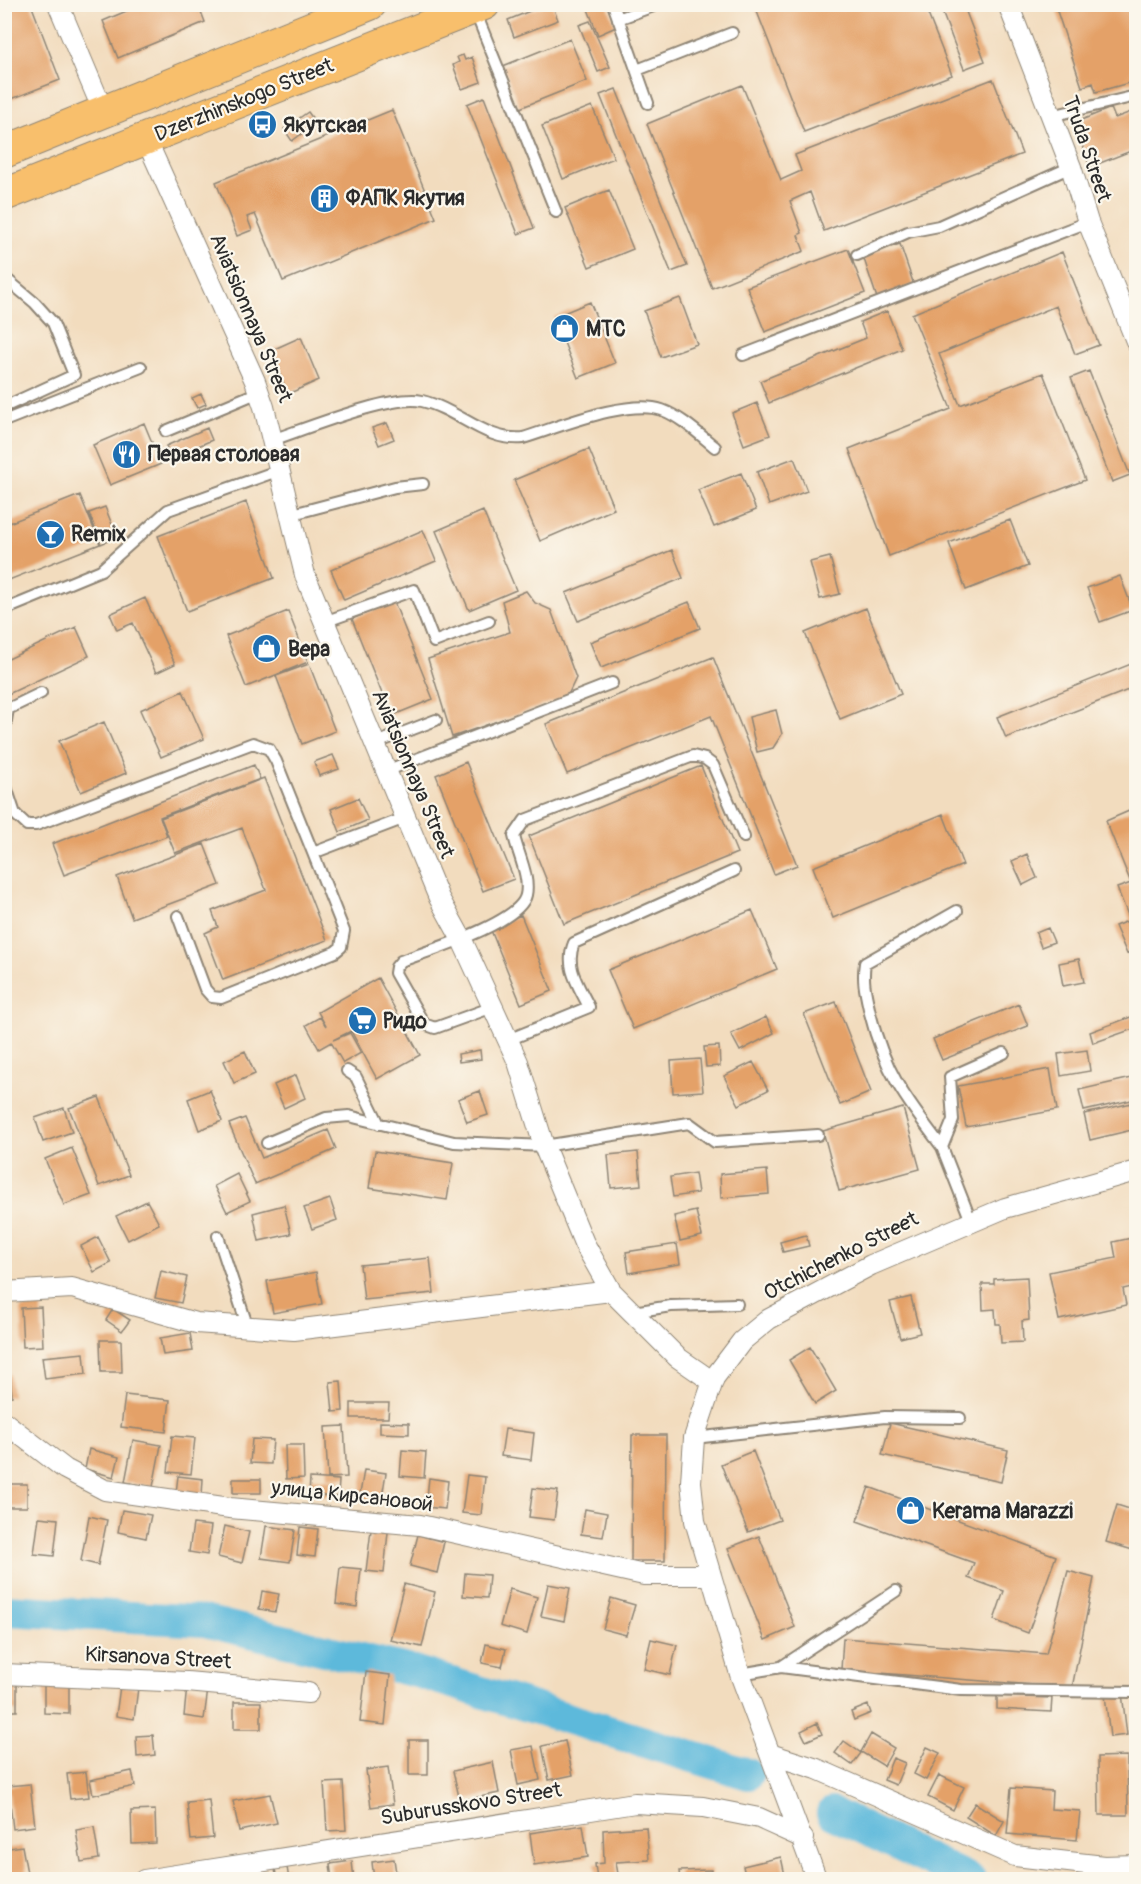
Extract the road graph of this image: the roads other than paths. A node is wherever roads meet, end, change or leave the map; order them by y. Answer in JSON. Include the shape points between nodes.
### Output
{"nodes":[{"id":1,"x":58,"y":4,"type":"edge"},
{"id":2,"x":370,"y":4,"type":"edge"},
{"id":3,"x":613,"y":4,"type":"edge"},
{"id":4,"x":659,"y":4,"type":"edge"},
{"id":5,"x":1008,"y":4,"type":"edge"},
{"id":6,"x":479,"y":6,"type":"edge"},
{"id":7,"x":334,"y":11,"type":"edge"},
{"id":8,"x":618,"y":19,"type":"junction"},
{"id":9,"x":732,"y":33,"type":"dead end"},
{"id":10,"x":637,"y":70,"type":"junction"},
{"id":11,"x":1137,"y":96,"type":"edge"},
{"id":12,"x":648,"y":103,"type":"dead end"},
{"id":13,"x":104,"y":113,"type":"junction"},
{"id":14,"x":1051,"y":116,"type":"junction"},
{"id":15,"x":146,"y":139,"type":"junction"},
{"id":16,"x":4,"y":152,"type":"edge"},
{"id":17,"x":1071,"y":167,"type":"junction"},
{"id":18,"x":4,"y":195,"type":"edge"},
{"id":19,"x":556,"y":212,"type":"dead end"},
{"id":20,"x":1088,"y":222,"type":"junction"},
{"id":21,"x":857,"y":255,"type":"dead end"},
{"id":22,"x":4,"y":277,"type":"edge"},
{"id":23,"x":1137,"y":341,"type":"edge"},
{"id":24,"x":743,"y":355,"type":"dead end"},
{"id":25,"x":141,"y":367,"type":"dead end"},
{"id":26,"x":259,"y":392,"type":"junction"},
{"id":27,"x":4,"y":407,"type":"edge"},
{"id":28,"x":4,"y":421,"type":"edge"},
{"id":29,"x":166,"y":431,"type":"dead end"},
{"id":30,"x":272,"y":440,"type":"junction"},
{"id":31,"x":715,"y":447,"type":"dead end"},
{"id":32,"x":277,"y":471,"type":"junction"},
{"id":33,"x":423,"y":484,"type":"dead end"},
{"id":34,"x":289,"y":515,"type":"junction"},
{"id":35,"x":4,"y":610,"type":"edge"},
{"id":36,"x":489,"y":621,"type":"dead end"},
{"id":37,"x":324,"y":622,"type":"junction"},
{"id":38,"x":612,"y":683,"type":"dead end"},
{"id":39,"x":41,"y":693,"type":"dead end"},
{"id":40,"x":436,"y":720,"type":"dead end"},
{"id":41,"x":4,"y":732,"type":"edge"},
{"id":42,"x":374,"y":744,"type":"junction"},
{"id":43,"x":386,"y":771,"type":"junction"},
{"id":44,"x":4,"y":781,"type":"edge"},
{"id":45,"x":405,"y":818,"type":"junction"},
{"id":46,"x":744,"y":837,"type":"dead end"},
{"id":47,"x":313,"y":853,"type":"junction"},
{"id":48,"x":734,"y":871,"type":"dead end"},
{"id":49,"x":957,"y":912,"type":"dead end"},
{"id":50,"x":178,"y":916,"type":"dead end"},
{"id":51,"x":461,"y":938,"type":"junction"},
{"id":52,"x":493,"y":1007,"type":"junction"},
{"id":53,"x":508,"y":1040,"type":"junction"},
{"id":54,"x":1004,"y":1053,"type":"dead end"},
{"id":55,"x":346,"y":1071,"type":"dead end"},
{"id":56,"x":380,"y":1124,"type":"junction"},
{"id":57,"x":818,"y":1135,"type":"dead end"},
{"id":58,"x":267,"y":1143,"type":"dead end"},
{"id":59,"x":544,"y":1146,"type":"junction"},
{"id":60,"x":942,"y":1147,"type":"junction"},
{"id":61,"x":1137,"y":1171,"type":"edge"},
{"id":62,"x":971,"y":1221,"type":"junction"},
{"id":63,"x":218,"y":1236,"type":"dead end"},
{"id":64,"x":611,"y":1291,"type":"junction"},
{"id":65,"x":4,"y":1292,"type":"edge"},
{"id":66,"x":737,"y":1304,"type":"dead end"},
{"id":67,"x":633,"y":1312,"type":"junction"},
{"id":68,"x":248,"y":1329,"type":"junction"},
{"id":69,"x":713,"y":1382,"type":"junction"},
{"id":70,"x":960,"y":1418,"type":"dead end"},
{"id":71,"x":4,"y":1422,"type":"edge"},
{"id":72,"x":694,"y":1438,"type":"junction"},
{"id":73,"x":711,"y":1575,"type":"junction"},
{"id":74,"x":896,"y":1591,"type":"dead end"},
{"id":75,"x":782,"y":1667,"type":"junction"},
{"id":76,"x":4,"y":1674,"type":"edge"},
{"id":77,"x":740,"y":1674,"type":"junction"},
{"id":78,"x":1137,"y":1692,"type":"edge"},
{"id":79,"x":308,"y":1693,"type":"dead end"},
{"id":80,"x":773,"y":1755,"type":"junction"},
{"id":81,"x":803,"y":1838,"type":"junction"},
{"id":82,"x":1137,"y":1865,"type":"edge"},
{"id":83,"x":144,"y":1880,"type":"edge"},
{"id":84,"x":817,"y":1880,"type":"edge"}],
"edges":[{"from":1,"to":13,"type":"street"},
{"from":2,"to":7,"type":"main road","name":"Dzerzhinskogo Street"},
{"from":3,"to":8,"type":"lane"},
{"from":4,"to":8,"type":"lane"},
{"from":5,"to":14,"type":"street","name":"Truda Street"},
{"from":6,"to":15,"type":"main road","name":"Dzerzhinskogo Street"},
{"from":6,"to":19,"type":"lane"},
{"from":7,"to":13,"type":"main road","name":"Dzerzhinskogo Street"},
{"from":8,"to":10,"type":"lane"},
{"from":9,"to":10,"type":"lane"},
{"from":10,"to":12,"type":"lane"},
{"from":11,"to":14,"type":"lane"},
{"from":13,"to":16,"type":"main road","name":"Dzerzhinskogo Street"},
{"from":14,"to":17,"type":"street","name":"Truda Street"},
{"from":15,"to":18,"type":"main road","name":"Dzerzhinskogo Street"},
{"from":15,"to":26,"type":"street","name":"Aviatsionnaya Street"},
{"from":17,"to":20,"type":"street","name":"Truda Street"},
{"from":17,"to":21,"type":"lane","via":[[939,226],[908,232]]},
{"from":20,"to":23,"type":"street","name":"Truda Street"},
{"from":20,"to":24,"type":"lane"},
{"from":22,"to":27,"type":"lane","via":[[53,323],[74,375]]},
{"from":25,"to":28,"type":"lane"},
{"from":26,"to":29,"type":"lane"},
{"from":26,"to":30,"type":"street","name":"Aviatsionnaya Street"},
{"from":30,"to":31,"type":"lane","via":[[396,401],[420,400],[509,440],[629,407],[650,407],[677,418]]},
{"from":30,"to":32,"type":"street","name":"Aviatsionnaya Street"},
{"from":32,"to":34,"type":"street","name":"Aviatsionnaya Street"},
{"from":32,"to":35,"type":"lane","via":[[168,510],[100,570]]},
{"from":33,"to":34,"type":"lane","via":[[395,487]]},
{"from":34,"to":37,"type":"street","name":"Aviatsionnaya Street","via":[[305,575]]},
{"from":36,"to":37,"type":"lane","via":[[434,642],[414,590]]},
{"from":37,"to":42,"type":"street","name":"Aviatsionnaya Street"},
{"from":38,"to":43,"type":"lane"},
{"from":39,"to":41,"type":"lane","via":[[8,709]]},
{"from":40,"to":42,"type":"lane"},
{"from":42,"to":43,"type":"street","name":"Aviatsionnaya Street"},
{"from":43,"to":45,"type":"street","name":"Aviatsionnaya Street"},
{"from":44,"to":47,"type":"lane","via":[[15,814],[27,825],[36,825],[244,744],[261,745],[269,749],[276,761]]},
{"from":45,"to":47,"type":"lane"},
{"from":45,"to":51,"type":"street","name":"Aviatsionnaya Street","via":[[439,898]]},
{"from":46,"to":51,"type":"lane","via":[[713,765],[693,756],[682,758],[525,820],[514,836],[527,885],[522,905],[514,913]]},
{"from":47,"to":50,"type":"lane","via":[[344,931],[341,947],[334,952],[221,998],[212,997],[205,989]]},
{"from":48,"to":53,"type":"lane","via":[[574,943],[570,966],[589,1008]]},
{"from":49,"to":60,"type":"lane","via":[[865,963],[862,982],[877,1044],[895,1083]]},
{"from":51,"to":52,"type":"street","name":"Aviatsionnaya Street"},
{"from":51,"to":52,"type":"lane","via":[[401,961],[395,974],[429,1027]]},
{"from":52,"to":53,"type":"street","name":"Aviatsionnaya Street"},
{"from":53,"to":59,"type":"street","name":"Aviatsionnaya Street"},
{"from":54,"to":60,"type":"lane","via":[[950,1077],[953,1120]]},
{"from":55,"to":56,"type":"lane","via":[[356,1077]]},
{"from":56,"to":58,"type":"lane","via":[[349,1116],[326,1118]]},
{"from":56,"to":59,"type":"lane","via":[[454,1142]]},
{"from":57,"to":59,"type":"lane","via":[[715,1142],[689,1123]]},
{"from":59,"to":64,"type":"street","name":"Aviatsionnaya Street","via":[[584,1243]]},
{"from":60,"to":62,"type":"lane"},
{"from":61,"to":62,"type":"street","name":"Otchichenko Street"},
{"from":62,"to":69,"type":"street","name":"Otchichenko Street","via":[[871,1265],[769,1319],[725,1360]]},
{"from":63,"to":68,"type":"lane"},
{"from":64,"to":67,"type":"street","name":"Aviatsionnaya Street"},
{"from":64,"to":68,"type":"street","via":[[294,1330]]},
{"from":65,"to":68,"type":"street","via":[[72,1288],[196,1323]]},
{"from":66,"to":67,"type":"lane","via":[[671,1306]]},
{"from":67,"to":69,"type":"street","name":"Aviatsionnaya Street","via":[[677,1357]]},
{"from":69,"to":72,"type":"street","name":"Otchichenko Street"},
{"from":70,"to":72,"type":"lane","via":[[871,1418]]},
{"from":71,"to":73,"type":"street","name":"улица Кирсановой","via":[[65,1469],[105,1490],[230,1508],[420,1525],[644,1575]]},
{"from":72,"to":73,"type":"street","name":"Otchichenko Street","via":[[691,1482],[695,1521]]},
{"from":73,"to":77,"type":"street","name":"Otchichenko Street"},
{"from":74,"to":75,"type":"lane"},
{"from":75,"to":77,"type":"lane"},
{"from":75,"to":78,"type":"lane","via":[[961,1690]]},
{"from":76,"to":79,"type":"street","name":"Kirsanova Street","via":[[187,1682]]},
{"from":77,"to":80,"type":"street","name":"Otchichenko Street"},
{"from":80,"to":81,"type":"street","name":"Otchichenko Street"},
{"from":80,"to":82,"type":"street","via":[[817,1769],[1015,1856],[1104,1866]]},
{"from":81,"to":83,"type":"street","name":"Suburusskovo Street","via":[[759,1818],[703,1807],[635,1803]]},
{"from":81,"to":84,"type":"street","name":"Otchichenko Street"}]}
